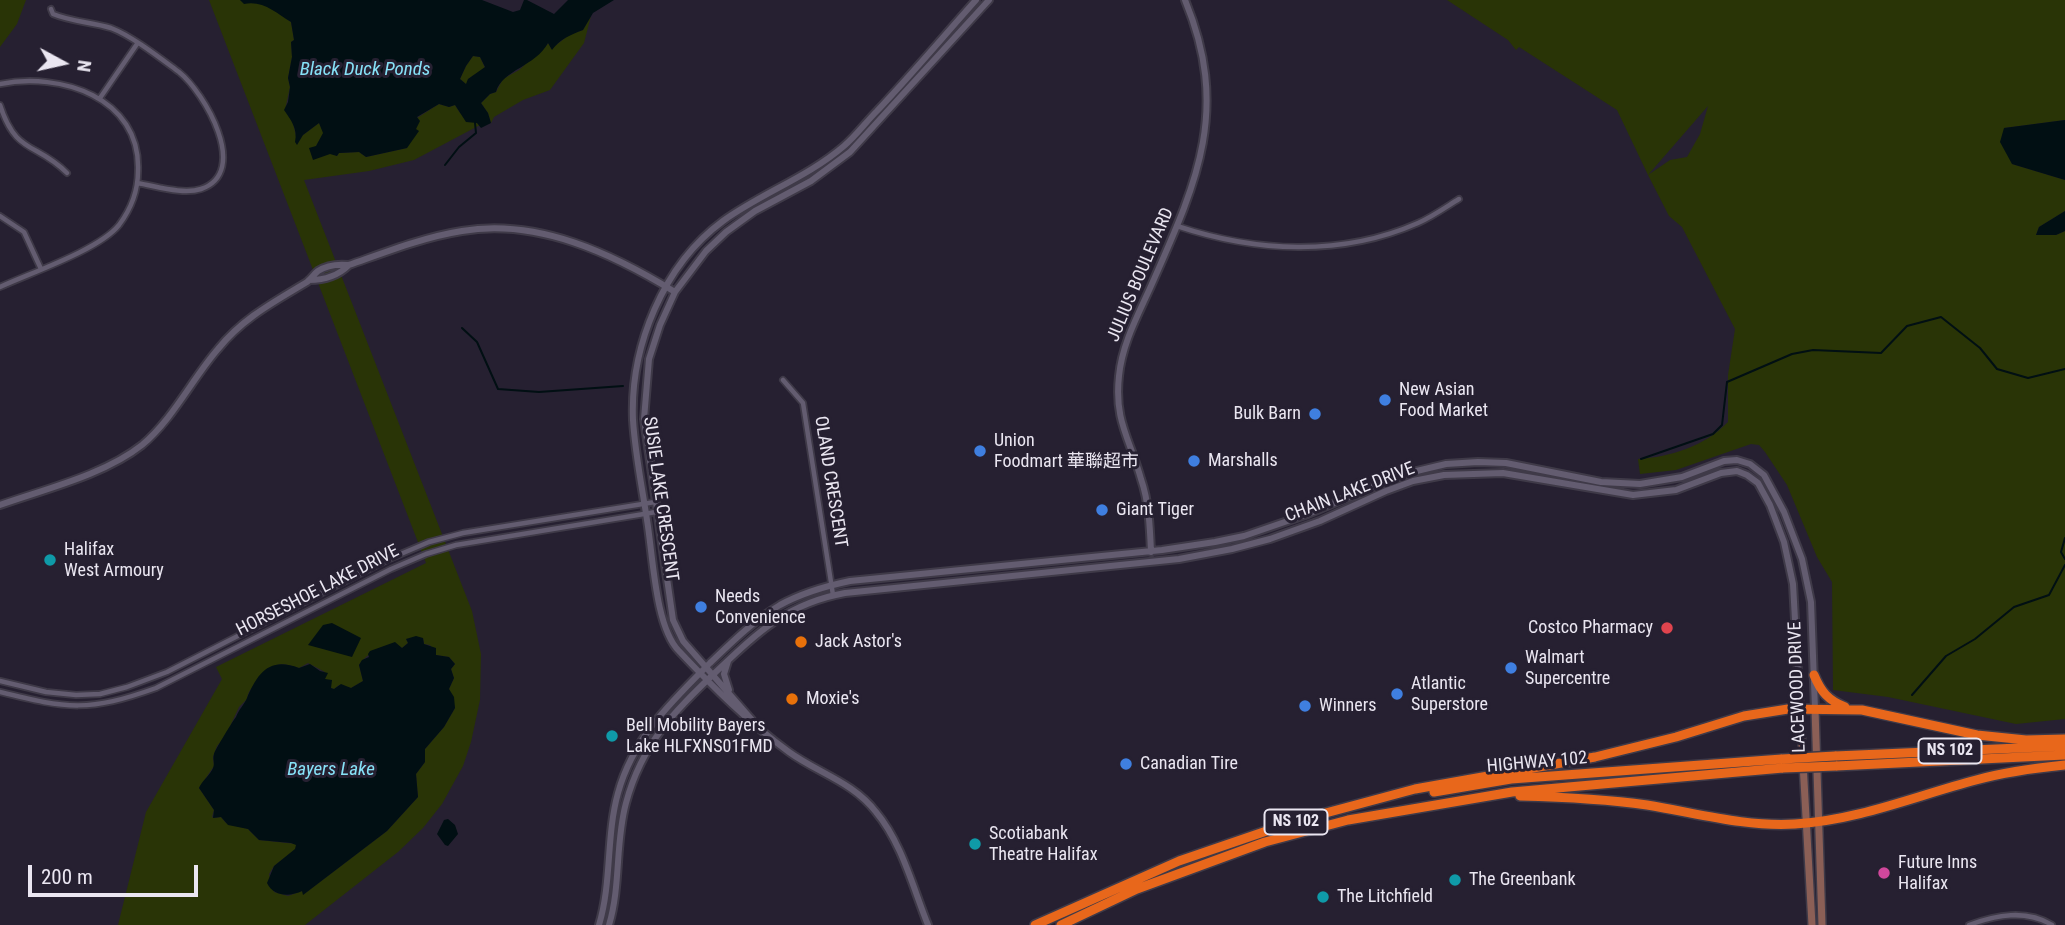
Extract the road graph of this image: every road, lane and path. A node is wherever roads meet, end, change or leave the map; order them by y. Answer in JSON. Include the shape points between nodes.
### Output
{"nodes":[{"id":1,"x":976,"y":0,"type":"edge"},
{"id":2,"x":989,"y":0,"type":"edge"},
{"id":3,"x":1185,"y":0,"type":"edge"},
{"id":4,"x":51,"y":9,"type":"dead end"},
{"id":5,"x":137,"y":44,"type":"junction"},
{"id":6,"x":0,"y":84,"type":"edge"},
{"id":7,"x":100,"y":98,"type":"junction"},
{"id":8,"x":0,"y":105,"type":"edge"},
{"id":9,"x":67,"y":173,"type":"dead end"},
{"id":10,"x":137,"y":183,"type":"junction"},
{"id":11,"x":1459,"y":199,"type":"dead end"},
{"id":12,"x":0,"y":216,"type":"edge"},
{"id":13,"x":1177,"y":226,"type":"junction"},
{"id":14,"x":41,"y":268,"type":"junction"},
{"id":15,"x":0,"y":287,"type":"edge"},
{"id":16,"x":666,"y":287,"type":"junction"},
{"id":17,"x":675,"y":292,"type":"junction"},
{"id":18,"x":783,"y":380,"type":"dead end"},
{"id":19,"x":1750,"y":464,"type":"joint"},
{"id":20,"x":1753,"y":478,"type":"joint"},
{"id":21,"x":655,"y":502,"type":"junction"},
{"id":22,"x":645,"y":504,"type":"junction"},
{"id":23,"x":0,"y":505,"type":"edge"},
{"id":24,"x":656,"y":512,"type":"junction"},
{"id":25,"x":646,"y":513,"type":"junction"},
{"id":26,"x":1151,"y":551,"type":"junction"},
{"id":27,"x":1152,"y":561,"type":"junction"},
{"id":28,"x":994,"y":567,"type":"junction"},
{"id":29,"x":995,"y":576,"type":"junction"},
{"id":30,"x":831,"y":585,"type":"junction"},
{"id":31,"x":833,"y":595,"type":"junction"},
{"id":32,"x":728,"y":660,"type":"junction"},
{"id":33,"x":706,"y":667,"type":"junction"},
{"id":34,"x":700,"y":673,"type":"junction"},
{"id":35,"x":713,"y":674,"type":"junction"},
{"id":36,"x":1814,"y":675,"type":"junction"},
{"id":37,"x":706,"y":680,"type":"junction"},
{"id":38,"x":0,"y":681,"type":"edge"},
{"id":39,"x":0,"y":692,"type":"edge"},
{"id":40,"x":731,"y":695,"type":"junction"},
{"id":41,"x":1800,"y":709,"type":"junction"},
{"id":42,"x":1815,"y":709,"type":"junction"},
{"id":43,"x":1850,"y":709,"type":"junction"},
{"id":44,"x":755,"y":724,"type":"junction"},
{"id":45,"x":2065,"y":739,"type":"edge"},
{"id":46,"x":2065,"y":746,"type":"edge"},
{"id":47,"x":2065,"y":755,"type":"edge"},
{"id":48,"x":1835,"y":761,"type":"junction"},
{"id":49,"x":1783,"y":763,"type":"junction"},
{"id":50,"x":2065,"y":765,"type":"edge"},
{"id":51,"x":619,"y":789,"type":"junction"},
{"id":52,"x":629,"y":792,"type":"junction"},
{"id":53,"x":1348,"y":820,"type":"junction"},
{"id":54,"x":1818,"y":822,"type":"junction"},
{"id":55,"x":1805,"y":823,"type":"junction"},
{"id":56,"x":1281,"y":825,"type":"junction"},
{"id":57,"x":599,"y":925,"type":"edge"},
{"id":58,"x":608,"y":925,"type":"edge"},
{"id":59,"x":928,"y":925,"type":"edge"},
{"id":60,"x":1035,"y":925,"type":"edge"},
{"id":61,"x":1061,"y":925,"type":"edge"},
{"id":62,"x":1812,"y":925,"type":"edge"},
{"id":63,"x":1822,"y":925,"type":"edge"},
{"id":64,"x":1969,"y":925,"type":"edge"},
{"id":65,"x":2052,"y":925,"type":"edge"}],
"edges":[{"from":1,"to":16,"type":"street","name":"SUSIE LAKE CRESCENT","via":[[845,145],[720,223]]},
{"from":2,"to":17,"type":"street","name":"SUSIE LAKE CRESCENT","via":[[850,152],[726,232]]},
{"from":3,"to":13,"type":"street","name":"JULIUS BOULEVARD","via":[[1203,65],[1206,120],[1196,175]]},
{"from":4,"to":5,"type":"street","via":[[65,19],[108,27]]},
{"from":5,"to":7,"type":"street"},
{"from":5,"to":10,"type":"street","via":[[180,73],[198,92],[225,158],[216,179],[200,190]]},
{"from":6,"to":7,"type":"street","via":[[64,86]]},
{"from":7,"to":10,"type":"street","via":[[119,114],[131,135]]},
{"from":8,"to":9,"type":"street","via":[[17,140],[57,162]]},
{"from":10,"to":14,"type":"street","via":[[130,207],[109,235]]},
{"from":11,"to":13,"type":"street","via":[[1398,231],[1333,246],[1266,245]]},
{"from":12,"to":14,"type":"street","via":[[24,232]]},
{"from":13,"to":26,"type":"street","name":"JULIUS BOULEVARD","via":[[1126,342],[1118,383],[1122,425],[1147,503]]},
{"from":14,"to":15,"type":"street"},
{"from":16,"to":17,"type":"street"},
{"from":16,"to":22,"type":"street","name":"SUSIE LAKE CRESCENT","via":[[647,326],[635,382],[633,420]]},
{"from":16,"to":23,"type":"street","via":[[592,249],[538,232],[506,229],[435,237],[349,265],[341,274],[309,280],[272,301],[235,330],[152,436],[130,453],[102,468]]},
{"from":17,"to":21,"type":"street","name":"SUSIE LAKE CRESCENT","via":[[653,345],[644,398]]},
{"from":18,"to":30,"type":"street","name":"OLAND CRESCENT","via":[[803,403]]},
{"from":19,"to":26,"type":"street","name":"CHAIN LAKE DRIVE","via":[[1727,461],[1682,477],[1640,484],[1601,482],[1493,462],[1431,466],[1244,536]]},
{"from":19,"to":36,"type":"street","name":"LACEWOOD DRIVE","via":[[1771,485],[1801,559],[1811,602]]},
{"from":20,"to":27,"type":"street","name":"CHAIN LAKE DRIVE","via":[[1726,472],[1676,490],[1633,495],[1503,473],[1444,475],[1413,481],[1270,539]]},
{"from":20,"to":41,"type":"street","name":"LACEWOOD DRIVE","via":[[1773,514],[1790,565]]},
{"from":21,"to":22,"type":"street","name":"HORSESHOE LAKE DRIVE"},
{"from":21,"to":24,"type":"street","name":"SUSIE LAKE CRESCENT"},
{"from":22,"to":25,"type":"street","name":"SUSIE LAKE CRESCENT"},
{"from":22,"to":38,"type":"street","name":"HORSESHOE LAKE DRIVE","via":[[429,542],[167,672],[127,687],[76,695]]},
{"from":24,"to":25,"type":"street","name":"HORSESHOE LAKE DRIVE"},
{"from":24,"to":33,"type":"street","name":"SUSIE LAKE CRESCENT","via":[[674,623]]},
{"from":25,"to":34,"type":"street","name":"SUSIE LAKE CRESCENT","via":[[664,625],[676,648]]},
{"from":25,"to":39,"type":"street","name":"HORSESHOE LAKE DRIVE","via":[[426,554],[129,698],[71,706]]},
{"from":26,"to":27,"type":"street","name":"JULIUS BOULEVARD"},
{"from":26,"to":28,"type":"street","name":"CHAIN LAKE DRIVE"},
{"from":27,"to":29,"type":"street","name":"CHAIN LAKE DRIVE"},
{"from":28,"to":29,"type":"street"},
{"from":28,"to":30,"type":"street","name":"CHAIN LAKE DRIVE"},
{"from":29,"to":31,"type":"street","name":"CHAIN LAKE DRIVE"},
{"from":30,"to":31,"type":"street","name":"OLAND CRESCENT"},
{"from":30,"to":33,"type":"street","name":"CHAIN LAKE DRIVE","via":[[768,612]]},
{"from":31,"to":32,"type":"street","name":"CHAIN LAKE DRIVE","via":[[772,621]]},
{"from":32,"to":35,"type":"street","name":"CHAIN LAKE DRIVE"},
{"from":32,"to":40,"type":"street","via":[[724,674]]},
{"from":33,"to":34,"type":"street","name":"CHAIN LAKE DRIVE"},
{"from":33,"to":35,"type":"street","name":"SUSIE LAKE CRESCENT"},
{"from":34,"to":37,"type":"street","name":"SUSIE LAKE CRESCENT"},
{"from":34,"to":51,"type":"street","name":"CHAIN LAKE DRIVE","via":[[645,734]]},
{"from":35,"to":37,"type":"street","name":"CHAIN LAKE DRIVE"},
{"from":35,"to":40,"type":"street","name":"SUSIE LAKE CRESCENT"},
{"from":36,"to":42,"type":"street","name":"LACEWOOD DRIVE"},
{"from":36,"to":43,"type":"highway","via":[[1824,695]]},
{"from":37,"to":44,"type":"street","name":"SUSIE LAKE CRESCENT"},
{"from":37,"to":52,"type":"street","name":"CHAIN LAKE DRIVE","via":[[661,729]]},
{"from":40,"to":44,"type":"street","name":"SUSIE LAKE CRESCENT"},
{"from":41,"to":42,"type":"highway"},
{"from":41,"to":55,"type":"main road","name":"LACEWOOD DRIVE"},
{"from":41,"to":56,"type":"highway","via":[[1744,716],[1595,757],[1415,789]]},
{"from":42,"to":43,"type":"highway"},
{"from":42,"to":54,"type":"main road","name":"LACEWOOD DRIVE"},
{"from":43,"to":45,"type":"highway","via":[[1977,735]]},
{"from":44,"to":59,"type":"street","via":[[793,755],[855,790],[877,812]]},
{"from":46,"to":48,"type":"highway","name":"HIGHWAY 102","number":"NS 102"},
{"from":47,"to":48,"type":"highway","name":"HIGHWAY 102","number":"NS 102"},
{"from":48,"to":49,"type":"highway","name":"HIGHWAY 102","number":"NS 102","bridge":true},
{"from":49,"to":53,"type":"highway","name":"HIGHWAY 102","number":"NS 102","via":[[1512,792]]},
{"from":49,"to":56,"type":"highway","name":"HIGHWAY 102","number":"NS 102","via":[[1511,779]]},
{"from":50,"to":54,"type":"highway","via":[[1975,780],[1881,810]]},
{"from":51,"to":52,"type":"street"},
{"from":51,"to":57,"type":"street","name":"CHAIN LAKE DRIVE"},
{"from":52,"to":58,"type":"street","name":"CHAIN LAKE DRIVE"},
{"from":53,"to":55,"type":"highway","via":[[1520,796],[1646,805],[1745,822]]},
{"from":53,"to":61,"type":"highway","name":"HIGHWAY 102","number":"NS 102","via":[[1265,842],[1137,889]]},
{"from":54,"to":55,"type":"highway"},
{"from":54,"to":63,"type":"main road","name":"LACEWOOD DRIVE"},
{"from":55,"to":62,"type":"main road","name":"LACEWOOD DRIVE"},
{"from":56,"to":60,"type":"highway","name":"HIGHWAY 102","number":"NS 102","via":[[1179,861]]},
{"from":64,"to":65,"type":"street","via":[[1995,916],[2026,916]]}]}
